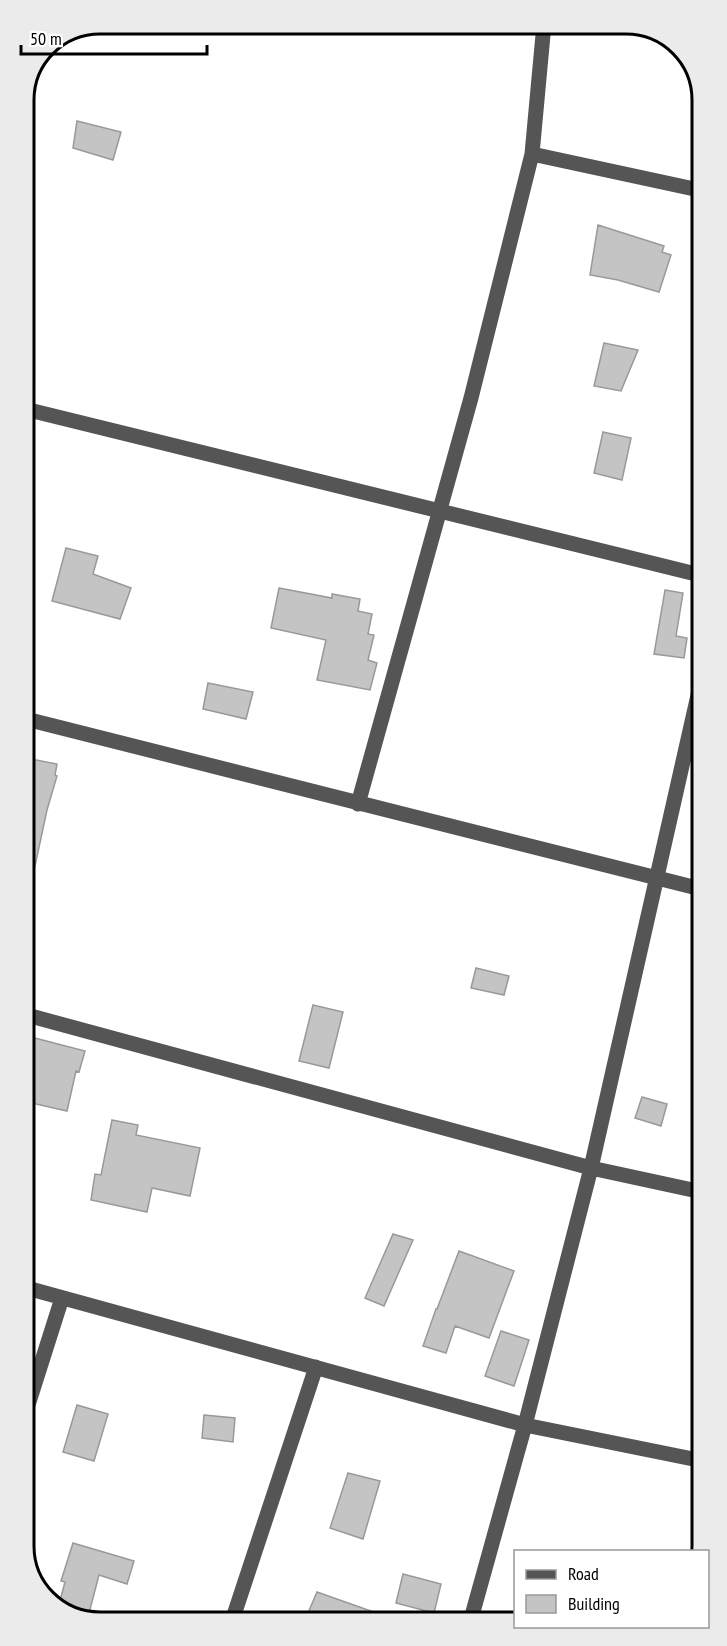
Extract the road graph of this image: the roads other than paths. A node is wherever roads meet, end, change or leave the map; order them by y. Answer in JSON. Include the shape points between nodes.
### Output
{"nodes":[{"id":1,"x":543,"y":35,"type":"edge"},
{"id":2,"x":532,"y":154,"type":"junction"},
{"id":3,"x":692,"y":188,"type":"edge"},
{"id":4,"x":35,"y":411,"type":"edge"},
{"id":5,"x":440,"y":510,"type":"junction"},
{"id":6,"x":692,"y":573,"type":"edge"},
{"id":7,"x":692,"y":718,"type":"edge"},
{"id":8,"x":35,"y":721,"type":"edge"},
{"id":9,"x":358,"y":804,"type":"junction"},
{"id":10,"x":656,"y":878,"type":"junction"},
{"id":11,"x":692,"y":887,"type":"edge"},
{"id":12,"x":34,"y":1017,"type":"edge"},
{"id":13,"x":591,"y":1168,"type":"junction"},
{"id":14,"x":692,"y":1190,"type":"edge"},
{"id":15,"x":34,"y":1290,"type":"edge"},
{"id":16,"x":62,"y":1298,"type":"junction"},
{"id":17,"x":316,"y":1367,"type":"junction"},
{"id":18,"x":34,"y":1386,"type":"edge"},
{"id":19,"x":525,"y":1425,"type":"junction"},
{"id":20,"x":692,"y":1459,"type":"edge"},
{"id":21,"x":235,"y":1611,"type":"edge"},
{"id":22,"x":473,"y":1612,"type":"edge"}],
"edges":[{"from":1,"to":2,"type":"street"},
{"from":2,"to":3,"type":"street"},
{"from":2,"to":5,"type":"street"},
{"from":4,"to":5,"type":"street"},
{"from":5,"to":6,"type":"street"},
{"from":5,"to":9,"type":"street"},
{"from":7,"to":10,"type":"street"},
{"from":8,"to":9,"type":"street"},
{"from":9,"to":10,"type":"street"},
{"from":10,"to":11,"type":"street"},
{"from":10,"to":13,"type":"street"},
{"from":12,"to":13,"type":"street"},
{"from":13,"to":14,"type":"street"},
{"from":13,"to":19,"type":"street"},
{"from":15,"to":16,"type":"street"},
{"from":16,"to":17,"type":"street"},
{"from":16,"to":18,"type":"street"},
{"from":17,"to":19,"type":"street"},
{"from":17,"to":21,"type":"street"},
{"from":19,"to":20,"type":"street"},
{"from":19,"to":22,"type":"street"}]}
